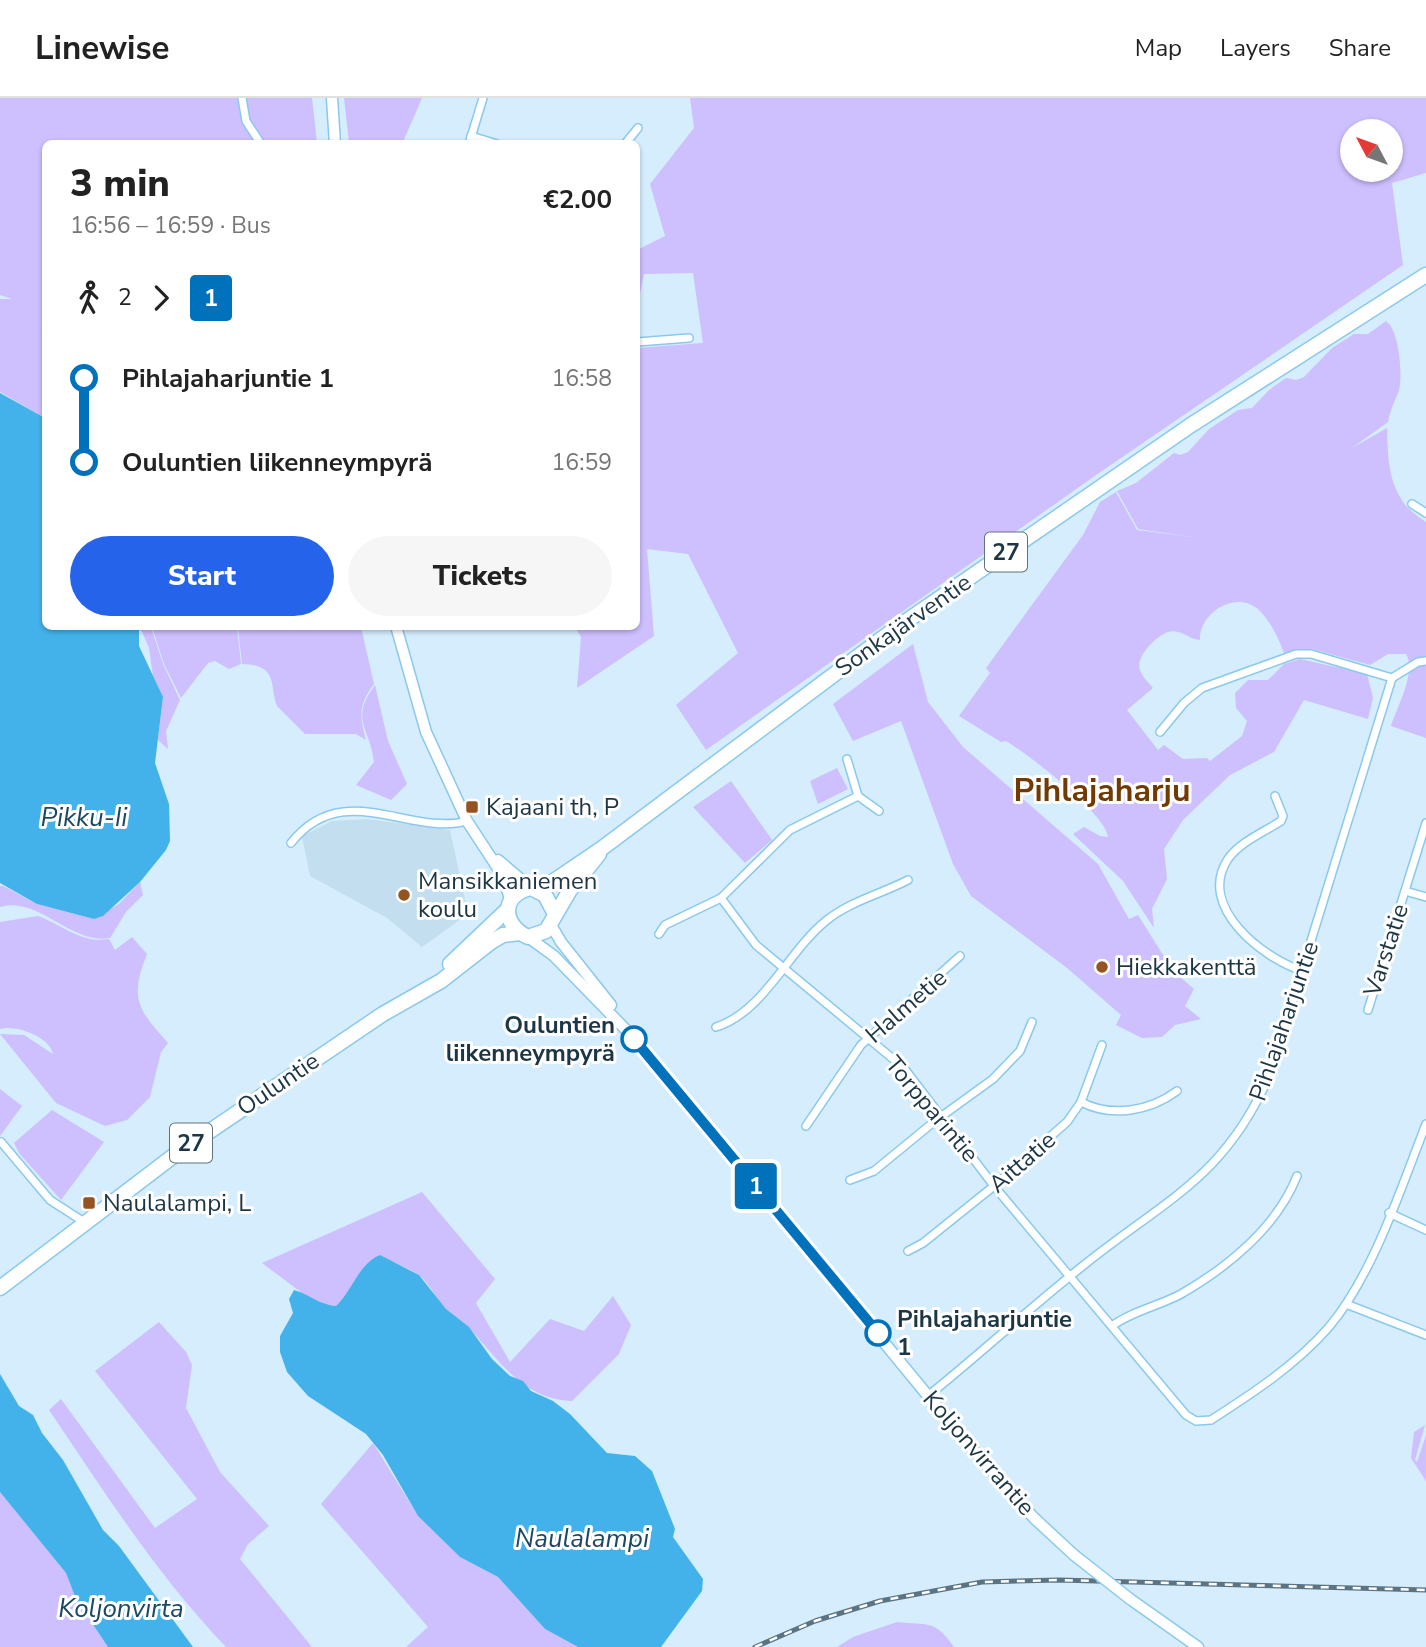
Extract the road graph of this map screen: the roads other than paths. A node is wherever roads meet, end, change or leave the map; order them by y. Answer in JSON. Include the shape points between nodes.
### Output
{"nodes":[{"id":1,"x":242,"y":98,"type":"edge"},
{"id":2,"x":332,"y":98,"type":"edge"},
{"id":3,"x":482,"y":98,"type":"edge"},
{"id":4,"x":638,"y":128,"type":"dead end"},
{"id":5,"x":258,"y":140,"type":"edge"},
{"id":6,"x":335,"y":140,"type":"edge"},
{"id":7,"x":470,"y":140,"type":"edge"},
{"id":8,"x":628,"y":140,"type":"edge"},
{"id":9,"x":1426,"y":275,"type":"edge"},
{"id":10,"x":689,"y":338,"type":"dead end"},
{"id":11,"x":640,"y":342,"type":"edge"},
{"id":12,"x":1412,"y":504,"type":"dead end"},
{"id":13,"x":1426,"y":513,"type":"edge"},
{"id":14,"x":397,"y":630,"type":"edge"},
{"id":15,"x":1426,"y":661,"type":"edge"},
{"id":16,"x":1392,"y":678,"type":"junction"},
{"id":17,"x":1160,"y":732,"type":"dead end"},
{"id":18,"x":847,"y":759,"type":"dead end"},
{"id":19,"x":858,"y":796,"type":"junction"},
{"id":20,"x":1275,"y":796,"type":"dead end"},
{"id":21,"x":879,"y":811,"type":"dead end"},
{"id":22,"x":467,"y":821,"type":"junction"},
{"id":23,"x":1426,"y":823,"type":"edge"},
{"id":24,"x":291,"y":842,"type":"dead end"},
{"id":25,"x":601,"y":849,"type":"junction"},
{"id":26,"x":488,"y":851,"type":"junction"},
{"id":27,"x":908,"y":880,"type":"dead end"},
{"id":28,"x":535,"y":890,"type":"junction"},
{"id":29,"x":1405,"y":891,"type":"junction"},
{"id":30,"x":1426,"y":897,"type":"edge"},
{"id":31,"x":720,"y":898,"type":"junction"},
{"id":32,"x":508,"y":904,"type":"junction"},
{"id":33,"x":553,"y":919,"type":"junction"},
{"id":34,"x":659,"y":934,"type":"dead end"},
{"id":35,"x":524,"y":935,"type":"junction"},
{"id":36,"x":960,"y":956,"type":"dead end"},
{"id":37,"x":782,"y":969,"type":"junction"},
{"id":38,"x":1303,"y":971,"type":"junction"},
{"id":39,"x":390,"y":1010,"type":"junction"},
{"id":40,"x":1368,"y":1010,"type":"dead end"},
{"id":41,"x":1032,"y":1022,"type":"dead end"},
{"id":42,"x":716,"y":1027,"type":"dead end"},
{"id":43,"x":630,"y":1034,"type":"junction"},
{"id":44,"x":867,"y":1038,"type":"junction"},
{"id":45,"x":1102,"y":1045,"type":"dead end"},
{"id":46,"x":1177,"y":1091,"type":"dead end"},
{"id":47,"x":1081,"y":1102,"type":"junction"},
{"id":48,"x":942,"y":1116,"type":"junction"},
{"id":49,"x":1426,"y":1124,"type":"edge"},
{"id":50,"x":806,"y":1126,"type":"dead end"},
{"id":51,"x":1,"y":1142,"type":"edge"},
{"id":52,"x":1297,"y":1177,"type":"dead end"},
{"id":53,"x":850,"y":1180,"type":"dead end"},
{"id":54,"x":994,"y":1186,"type":"junction"},
{"id":55,"x":1389,"y":1213,"type":"junction"},
{"id":56,"x":84,"y":1222,"type":"junction"},
{"id":57,"x":1426,"y":1230,"type":"edge"},
{"id":58,"x":908,"y":1251,"type":"dead end"},
{"id":59,"x":1069,"y":1277,"type":"junction"},
{"id":60,"x":0,"y":1288,"type":"edge"},
{"id":61,"x":1346,"y":1304,"type":"junction"},
{"id":62,"x":1112,"y":1326,"type":"junction"},
{"id":63,"x":1426,"y":1335,"type":"edge"},
{"id":64,"x":929,"y":1395,"type":"junction"},
{"id":65,"x":1198,"y":1647,"type":"edge"}],
"edges":[{"from":1,"to":5,"type":"street","via":[[246,121]]},
{"from":2,"to":6,"type":"main road"},
{"from":3,"to":7,"type":"street"},
{"from":4,"to":8,"type":"street"},
{"from":9,"to":25,"type":"highway","name":"Sonkajärventie","number":"27","via":[[1191,425],[892,631]]},
{"from":10,"to":11,"type":"street"},
{"from":12,"to":13,"type":"street"},
{"from":14,"to":22,"type":"main road","via":[[426,732]]},
{"from":15,"to":16,"type":"street"},
{"from":16,"to":17,"type":"street","via":[[1297,654],[1202,688]]},
{"from":16,"to":38,"type":"street","name":"Pihlajaharjuntie"},
{"from":18,"to":19,"type":"street"},
{"from":19,"to":21,"type":"street"},
{"from":19,"to":31,"type":"street","via":[[790,830]]},
{"from":20,"to":38,"type":"street","via":[[1281,821],[1230,856],[1223,872],[1222,897],[1230,918],[1250,939],[1287,966]]},
{"from":22,"to":24,"type":"street","via":[[448,825],[385,813],[327,815],[309,823]]},
{"from":22,"to":26,"type":"main road"},
{"from":23,"to":29,"type":"street","name":"Varstatie"},
{"from":25,"to":28,"type":"highway","name":"Sonkajärventie","number":"27"},
{"from":25,"to":33,"type":"highway","name":"Sonkajärventie","number":"27"},
{"from":26,"to":28,"type":"main road"},
{"from":26,"to":32,"type":"main road","via":[[510,890]]},
{"from":27,"to":37,"type":"street","via":[[837,913]]},
{"from":28,"to":32,"type":"highway"},
{"from":28,"to":33,"type":"highway","via":[[550,900]]},
{"from":29,"to":30,"type":"street","name":"Varstatie"},
{"from":29,"to":40,"type":"street","name":"Varstatie"},
{"from":31,"to":34,"type":"street","via":[[665,926]]},
{"from":31,"to":37,"type":"street","name":"Torpparintie","via":[[742,930]]},
{"from":32,"to":35,"type":"highway","via":[[508,918]]},
{"from":32,"to":39,"type":"highway","name":"Ouluntie","number":"27","via":[[462,955]]},
{"from":33,"to":35,"type":"highway","via":[[538,936]]},
{"from":33,"to":43,"type":"main road","name":"Koljonvirrantie"},
{"from":35,"to":39,"type":"highway","name":"Ouluntie","number":"27","via":[[503,935],[441,981]]},
{"from":35,"to":43,"type":"main road","name":"Koljonvirrantie","via":[[561,963]]},
{"from":36,"to":44,"type":"street","name":"Halmetie"},
{"from":37,"to":42,"type":"street","via":[[744,1011]]},
{"from":37,"to":44,"type":"street","name":"Torpparintie"},
{"from":38,"to":59,"type":"street","name":"Pihlajaharjuntie","via":[[1270,1074],[1235,1139],[1198,1181]]},
{"from":39,"to":56,"type":"highway","name":"Ouluntie","number":"27","via":[[176,1153]]},
{"from":41,"to":48,"type":"street","via":[[1025,1042],[1005,1068]]},
{"from":43,"to":64,"type":"main road","name":"Koljonvirrantie"},
{"from":44,"to":48,"type":"street","name":"Torpparintie","via":[[904,1068]]},
{"from":44,"to":50,"type":"street","name":"Halmetie"},
{"from":45,"to":47,"type":"street","name":"Aittatie"},
{"from":46,"to":47,"type":"street","via":[[1132,1110],[1103,1110]]},
{"from":47,"to":54,"type":"street","name":"Aittatie","via":[[1057,1133]]},
{"from":48,"to":53,"type":"street","via":[[874,1171]]},
{"from":48,"to":54,"type":"street","name":"Torpparintie"},
{"from":49,"to":55,"type":"street"},
{"from":51,"to":56,"type":"street","via":[[50,1200]]},
{"from":52,"to":62,"type":"street","via":[[1272,1219],[1236,1255],[1181,1294]]},
{"from":54,"to":58,"type":"street","name":"Aittatie"},
{"from":54,"to":59,"type":"street","name":"Torpparintie"},
{"from":55,"to":57,"type":"street"},
{"from":55,"to":61,"type":"street","via":[[1366,1270]]},
{"from":56,"to":60,"type":"highway","name":"Ouluntie","number":"27"},
{"from":59,"to":62,"type":"street","name":"Torpparintie"},
{"from":59,"to":64,"type":"street","name":"Pihlajaharjuntie"},
{"from":61,"to":62,"type":"street","name":"Torpparintie","via":[[1289,1366],[1206,1422],[1186,1415]]},
{"from":61,"to":63,"type":"street"},
{"from":64,"to":65,"type":"main road","name":"Koljonvirrantie","bridge":true,"via":[[1004,1486],[1074,1555]]}]}
